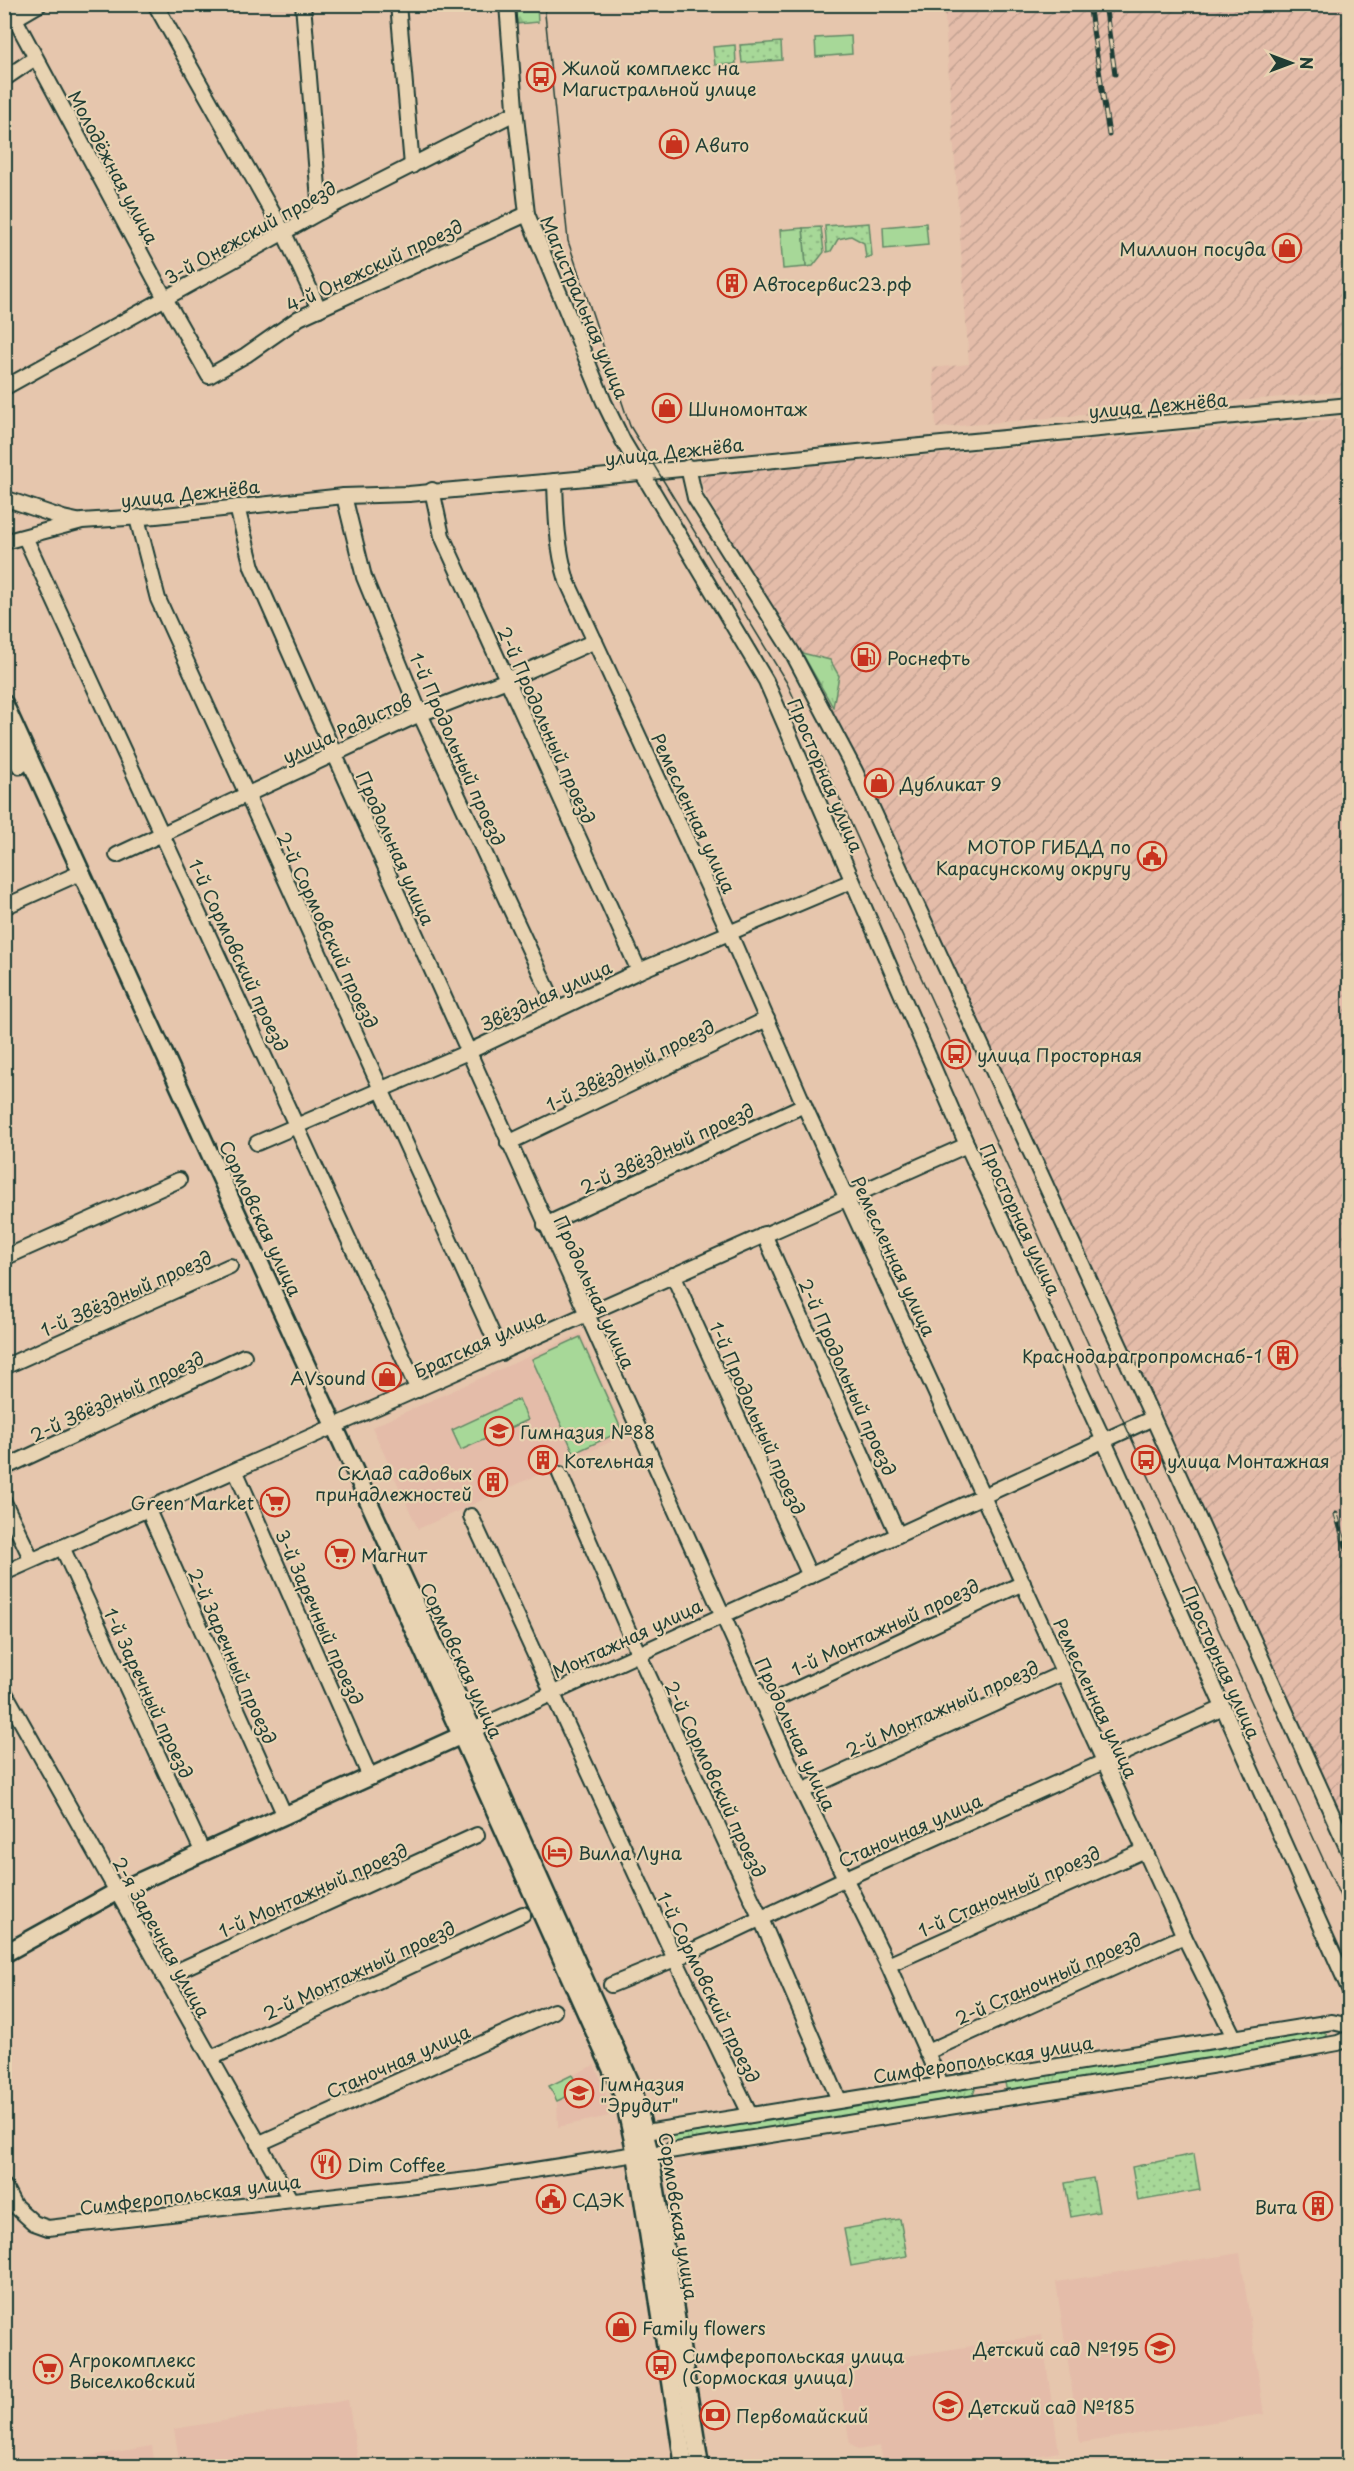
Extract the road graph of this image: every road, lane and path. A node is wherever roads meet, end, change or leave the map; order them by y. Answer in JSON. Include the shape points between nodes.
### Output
{"nodes":[{"id":1,"x":7,"y":4,"type":"edge"},
{"id":2,"x":40,"y":4,"type":"edge"},
{"id":3,"x":155,"y":4,"type":"edge"},
{"id":4,"x":303,"y":4,"type":"edge"},
{"id":5,"x":398,"y":4,"type":"edge"},
{"id":6,"x":507,"y":4,"type":"edge"},
{"id":7,"x":9,"y":22,"type":"edge"},
{"id":8,"x":35,"y":58,"type":"junction"},
{"id":9,"x":4,"y":79,"type":"edge"},
{"id":10,"x":515,"y":113,"type":"junction"},
{"id":11,"x":412,"y":166,"type":"junction"},
{"id":12,"x":320,"y":212,"type":"junction"},
{"id":13,"x":527,"y":213,"type":"junction"},
{"id":14,"x":284,"y":233,"type":"junction"},
{"id":15,"x":166,"y":300,"type":"junction"},
{"id":16,"x":319,"y":309,"type":"junction"},
{"id":17,"x":209,"y":376,"type":"joint"},
{"id":18,"x":4,"y":388,"type":"edge"},
{"id":19,"x":1350,"y":405,"type":"edge"},
{"id":20,"x":688,"y":467,"type":"junction"},
{"id":21,"x":643,"y":472,"type":"junction"},
{"id":22,"x":555,"y":481,"type":"junction"},
{"id":23,"x":432,"y":490,"type":"junction"},
{"id":24,"x":344,"y":496,"type":"junction"},
{"id":25,"x":4,"y":498,"type":"edge"},
{"id":26,"x":237,"y":507,"type":"junction"},
{"id":27,"x":137,"y":518,"type":"junction"},
{"id":28,"x":82,"y":521,"type":"junction"},
{"id":29,"x":25,"y":537,"type":"junction"},
{"id":30,"x":4,"y":543,"type":"edge"},
{"id":31,"x":595,"y":640,"type":"junction"},
{"id":32,"x":507,"y":680,"type":"junction"},
{"id":33,"x":4,"y":702,"type":"edge"},
{"id":34,"x":420,"y":714,"type":"junction"},
{"id":35,"x":4,"y":731,"type":"edge"},
{"id":36,"x":334,"y":753,"type":"junction"},
{"id":37,"x":246,"y":795,"type":"junction"},
{"id":38,"x":164,"y":834,"type":"junction"},
{"id":39,"x":117,"y":855,"type":"dead end"},
{"id":40,"x":77,"y":874,"type":"junction"},
{"id":41,"x":852,"y":881,"type":"junction"},
{"id":42,"x":4,"y":907,"type":"edge"},
{"id":43,"x":729,"y":932,"type":"junction"},
{"id":44,"x":639,"y":971,"type":"junction"},
{"id":45,"x":557,"y":1009,"type":"junction"},
{"id":46,"x":767,"y":1019,"type":"junction"},
{"id":47,"x":468,"y":1052,"type":"junction"},
{"id":48,"x":382,"y":1090,"type":"junction"},
{"id":49,"x":804,"y":1105,"type":"junction"},
{"id":50,"x":298,"y":1125,"type":"junction"},
{"id":51,"x":257,"y":1143,"type":"dead end"},
{"id":52,"x":508,"y":1143,"type":"junction"},
{"id":53,"x":967,"y":1146,"type":"junction"},
{"id":54,"x":179,"y":1180,"type":"dead end"},
{"id":55,"x":848,"y":1197,"type":"junction"},
{"id":56,"x":545,"y":1225,"type":"junction"},
{"id":57,"x":764,"y":1234,"type":"junction"},
{"id":58,"x":4,"y":1258,"type":"edge"},
{"id":59,"x":230,"y":1266,"type":"dead end"},
{"id":60,"x":673,"y":1275,"type":"junction"},
{"id":61,"x":586,"y":1315,"type":"junction"},
{"id":62,"x":501,"y":1353,"type":"junction"},
{"id":63,"x":244,"y":1356,"type":"dead end"},
{"id":64,"x":4,"y":1367,"type":"edge"},
{"id":65,"x":418,"y":1390,"type":"junction"},
{"id":66,"x":1153,"y":1418,"type":"junction"},
{"id":67,"x":330,"y":1429,"type":"junction"},
{"id":68,"x":1104,"y":1440,"type":"junction"},
{"id":69,"x":4,"y":1468,"type":"edge"},
{"id":70,"x":236,"y":1472,"type":"junction"},
{"id":71,"x":560,"y":1474,"type":"dead end"},
{"id":72,"x":984,"y":1496,"type":"junction"},
{"id":73,"x":4,"y":1502,"type":"edge"},
{"id":74,"x":148,"y":1510,"type":"junction"},
{"id":75,"x":471,"y":1516,"type":"dead end"},
{"id":76,"x":898,"y":1535,"type":"junction"},
{"id":77,"x":62,"y":1547,"type":"junction"},
{"id":78,"x":33,"y":1560,"type":"junction"},
{"id":79,"x":4,"y":1573,"type":"edge"},
{"id":80,"x":810,"y":1576,"type":"junction"},
{"id":81,"x":1023,"y":1583,"type":"junction"},
{"id":82,"x":723,"y":1616,"type":"junction"},
{"id":83,"x":639,"y":1655,"type":"junction"},
{"id":84,"x":1063,"y":1672,"type":"junction"},
{"id":85,"x":4,"y":1691,"type":"edge"},
{"id":86,"x":552,"y":1694,"type":"junction"},
{"id":87,"x":763,"y":1705,"type":"junction"},
{"id":88,"x":1223,"y":1708,"type":"junction"},
{"id":89,"x":467,"y":1733,"type":"junction"},
{"id":90,"x":1106,"y":1762,"type":"junction"},
{"id":91,"x":370,"y":1777,"type":"junction"},
{"id":92,"x":802,"y":1791,"type":"junction"},
{"id":93,"x":285,"y":1816,"type":"junction"},
{"id":94,"x":477,"y":1835,"type":"dead end"},
{"id":95,"x":1145,"y":1850,"type":"junction"},
{"id":96,"x":203,"y":1853,"type":"junction"},
{"id":97,"x":1350,"y":1854,"type":"edge"},
{"id":98,"x":844,"y":1879,"type":"junction"},
{"id":99,"x":116,"y":1892,"type":"junction"},
{"id":100,"x":523,"y":1914,"type":"dead end"},
{"id":101,"x":761,"y":1919,"type":"junction"},
{"id":102,"x":1184,"y":1936,"type":"junction"},
{"id":103,"x":4,"y":1954,"type":"edge"},
{"id":104,"x":675,"y":1959,"type":"junction"},
{"id":105,"x":888,"y":1965,"type":"junction"},
{"id":106,"x":164,"y":1977,"type":"junction"},
{"id":107,"x":611,"y":1985,"type":"dead end"},
{"id":108,"x":1350,"y":1991,"type":"edge"},
{"id":109,"x":554,"y":2011,"type":"dead end"},
{"id":110,"x":1350,"y":2026,"type":"edge"},
{"id":111,"x":1234,"y":2037,"type":"junction"},
{"id":112,"x":1350,"y":2038,"type":"edge"},
{"id":113,"x":927,"y":2052,"type":"junction"},
{"id":114,"x":211,"y":2058,"type":"junction"},
{"id":115,"x":984,"y":2077,"type":"junction"},
{"id":116,"x":941,"y":2084,"type":"junction"},
{"id":117,"x":839,"y":2100,"type":"junction"},
{"id":118,"x":989,"y":2100,"type":"junction"},
{"id":119,"x":750,"y":2114,"type":"junction"},
{"id":120,"x":646,"y":2132,"type":"junction"},
{"id":121,"x":258,"y":2144,"type":"junction"},
{"id":122,"x":643,"y":2154,"type":"junction"},
{"id":123,"x":4,"y":2186,"type":"edge"},
{"id":124,"x":290,"y":2199,"type":"junction"},
{"id":125,"x":684,"y":2466,"type":"edge"},
{"id":126,"x":700,"y":2466,"type":"edge"}],
"edges":[{"from":1,"to":7,"type":"street","name":"Молодёжная улица"},
{"from":2,"to":7,"type":"street"},
{"from":3,"to":14,"type":"street"},
{"from":4,"to":12,"type":"street"},
{"from":5,"to":11,"type":"street"},
{"from":6,"to":10,"type":"street","name":"Магистральная улица"},
{"from":7,"to":8,"type":"street","name":"Молодёжная улица"},
{"from":8,"to":9,"type":"street"},
{"from":8,"to":15,"type":"street","name":"Молодёжная улица"},
{"from":10,"to":11,"type":"street","name":"3-й Онежский проезд"},
{"from":10,"to":13,"type":"street","name":"Магистральная улица"},
{"from":11,"to":12,"type":"street","name":"3-й Онежский проезд"},
{"from":12,"to":14,"type":"street","name":"3-й Онежский проезд"},
{"from":13,"to":16,"type":"street","name":"4-й Онежский проезд"},
{"from":13,"to":21,"type":"street","name":"Магистральная улица","via":[[604,402]]},
{"from":14,"to":15,"type":"street","name":"3-й Онежский проезд"},
{"from":14,"to":16,"type":"street"},
{"from":15,"to":17,"type":"street","name":"Молодёжная улица"},
{"from":15,"to":18,"type":"street","name":"3-й Онежский проезд"},
{"from":16,"to":17,"type":"street","name":"4-й Онежский проезд"},
{"from":19,"to":20,"type":"street","name":"улица Дежнёва"},
{"from":20,"to":21,"type":"street","name":"улица Дежнёва"},
{"from":20,"to":66,"type":"street","name":"Просторная улица","via":[[696,498],[792,652],[855,771]]},
{"from":21,"to":22,"type":"street","name":"улица Дежнёва"},
{"from":21,"to":41,"type":"street","name":"Просторная улица","via":[[766,681]]},
{"from":22,"to":23,"type":"street","name":"улица Дежнёва"},
{"from":22,"to":31,"type":"street","name":"Ремесленная улица","via":[[559,556]]},
{"from":23,"to":24,"type":"street","name":"улица Дежнёва"},
{"from":23,"to":32,"type":"street","name":"2-й Продольный проезд","via":[[442,536]]},
{"from":24,"to":26,"type":"street","name":"улица Дежнёва"},
{"from":24,"to":34,"type":"street","name":"1-й Продольный проезд","via":[[364,577]]},
{"from":25,"to":28,"type":"street","via":[[63,519]]},
{"from":26,"to":27,"type":"street","name":"улица Дежнёва"},
{"from":26,"to":36,"type":"street","name":"Продольная улица","via":[[252,567]]},
{"from":27,"to":28,"type":"street","name":"улица Дежнёва"},
{"from":27,"to":37,"type":"street","name":"2-й Сормовский проезд","via":[[158,600]]},
{"from":28,"to":29,"type":"street","name":"улица Дежнёва"},
{"from":29,"to":30,"type":"street","name":"улица Дежнёва"},
{"from":29,"to":38,"type":"street","name":"1-й Сормовский проезд"},
{"from":31,"to":32,"type":"street","name":"улица Радистов"},
{"from":31,"to":43,"type":"street","name":"Ремесленная улица"},
{"from":32,"to":34,"type":"street","name":"улица Радистов"},
{"from":32,"to":44,"type":"street","name":"2-й Продольный проезд"},
{"from":33,"to":40,"type":"main road","name":"Сормовская улица"},
{"from":34,"to":36,"type":"street","name":"улица Радистов"},
{"from":34,"to":45,"type":"street","name":"1-й Продольный проезд"},
{"from":35,"to":40,"type":"main road","name":"Сормовская улица"},
{"from":36,"to":37,"type":"street","name":"улица Радистов"},
{"from":36,"to":47,"type":"street","name":"Продольная улица"},
{"from":37,"to":38,"type":"street","name":"улица Радистов"},
{"from":37,"to":48,"type":"street","name":"2-й Сормовский проезд"},
{"from":38,"to":39,"type":"street","name":"улица Радистов"},
{"from":38,"to":50,"type":"street","name":"1-й Сормовский проезд"},
{"from":40,"to":42,"type":"street"},
{"from":40,"to":67,"type":"main road","name":"Сормовская улица"},
{"from":41,"to":43,"type":"street","name":"Звёздная улица"},
{"from":41,"to":53,"type":"street","name":"Просторная улица"},
{"from":43,"to":44,"type":"street","name":"Звёздная улица"},
{"from":43,"to":46,"type":"street","name":"Ремесленная улица"},
{"from":44,"to":45,"type":"street","name":"Звёздная улица"},
{"from":45,"to":47,"type":"street","name":"Звёздная улица"},
{"from":46,"to":49,"type":"street","name":"Ремесленная улица"},
{"from":46,"to":52,"type":"street","name":"1-й Звёздный проезд"},
{"from":47,"to":48,"type":"street","name":"Звёздная улица"},
{"from":47,"to":52,"type":"street","name":"Продольная улица"},
{"from":48,"to":50,"type":"street","name":"Звёздная улица"},
{"from":48,"to":62,"type":"street","name":"2-й Сормовский проезд"},
{"from":49,"to":55,"type":"street","name":"Ремесленная улица"},
{"from":49,"to":56,"type":"street","name":"2-й Звёздный проезд"},
{"from":50,"to":51,"type":"street","name":"Звёздная улица"},
{"from":50,"to":65,"type":"street","name":"1-й Сормовский проезд"},
{"from":52,"to":56,"type":"street","name":"Продольная улица"},
{"from":53,"to":55,"type":"street","name":"Братская улица"},
{"from":53,"to":68,"type":"street","name":"Просторная улица"},
{"from":54,"to":58,"type":"street"},
{"from":55,"to":57,"type":"street","name":"Братская улица"},
{"from":55,"to":72,"type":"street","name":"Ремесленная улица"},
{"from":56,"to":61,"type":"street","name":"Продольная улица"},
{"from":57,"to":60,"type":"street","name":"Братская улица"},
{"from":57,"to":76,"type":"street","name":"2-й Продольный проезд"},
{"from":59,"to":64,"type":"street","name":"1-й Звёздный проезд"},
{"from":60,"to":61,"type":"street","name":"Братская улица"},
{"from":60,"to":80,"type":"street","name":"1-й Продольный проезд"},
{"from":61,"to":62,"type":"street","name":"Братская улица"},
{"from":61,"to":82,"type":"street","name":"Продольная улица"},
{"from":62,"to":65,"type":"street","name":"Братская улица"},
{"from":63,"to":69,"type":"street","name":"2-й Звёздный проезд"},
{"from":65,"to":67,"type":"street","name":"Братская улица"},
{"from":66,"to":68,"type":"street","name":"Монтажная улица"},
{"from":66,"to":97,"type":"street","name":"Просторная улица"},
{"from":67,"to":70,"type":"street","name":"Братская улица"},
{"from":67,"to":89,"type":"main road","name":"Сормовская улица"},
{"from":68,"to":72,"type":"street","name":"Монтажная улица"},
{"from":68,"to":88,"type":"street","name":"Просторная улица"},
{"from":70,"to":74,"type":"street","name":"Братская улица"},
{"from":70,"to":91,"type":"street","name":"3-й Заречный проезд"},
{"from":71,"to":83,"type":"street","name":"2-й Сормовский проезд"},
{"from":72,"to":76,"type":"street","name":"Монтажная улица"},
{"from":72,"to":81,"type":"street","name":"Ремесленная улица"},
{"from":73,"to":78,"type":"street"},
{"from":74,"to":77,"type":"street","name":"Братская улица"},
{"from":74,"to":93,"type":"street","name":"2-й Заречный проезд"},
{"from":75,"to":86,"type":"street","name":"1-й Сормовский проезд"},
{"from":76,"to":80,"type":"street","name":"Монтажная улица"},
{"from":77,"to":78,"type":"street","name":"Братская улица"},
{"from":77,"to":96,"type":"street","name":"1-й Заречный проезд"},
{"from":78,"to":79,"type":"street","name":"Братская улица"},
{"from":80,"to":82,"type":"street","name":"Монтажная улица"},
{"from":81,"to":84,"type":"street","name":"Ремесленная улица"},
{"from":81,"to":87,"type":"street","name":"1-й Монтажный проезд"},
{"from":82,"to":83,"type":"street","name":"Монтажная улица"},
{"from":82,"to":87,"type":"street","name":"Продольная улица"},
{"from":83,"to":86,"type":"street","name":"Монтажная улица"},
{"from":83,"to":101,"type":"street","name":"2-й Сормовский проезд"},
{"from":84,"to":90,"type":"street","name":"Ремесленная улица"},
{"from":84,"to":92,"type":"street","name":"2-й Монтажный проезд"},
{"from":85,"to":99,"type":"street","name":"2-я Заречная улица"},
{"from":86,"to":89,"type":"street","name":"Монтажная улица"},
{"from":86,"to":104,"type":"street","name":"1-й Сормовский проезд"},
{"from":87,"to":92,"type":"street","name":"Продольная улица"},
{"from":88,"to":90,"type":"street","name":"Станочная улица"},
{"from":88,"to":108,"type":"street","name":"Просторная улица"},
{"from":89,"to":91,"type":"main road","name":"Монтажная улица"},
{"from":89,"to":120,"type":"main road","name":"Сормовская улица","via":[[633,2088]]},
{"from":89,"to":122,"type":"main road","name":"Сормовская улица","via":[[622,2094]]},
{"from":90,"to":95,"type":"street","name":"Ремесленная улица"},
{"from":90,"to":98,"type":"street","name":"Станочная улица"},
{"from":91,"to":93,"type":"main road","name":"Монтажная улица"},
{"from":92,"to":98,"type":"street","name":"Продольная улица"},
{"from":93,"to":96,"type":"main road","name":"Монтажная улица"},
{"from":94,"to":106,"type":"street","name":"1-й Монтажный проезд"},
{"from":95,"to":102,"type":"street","name":"Ремесленная улица"},
{"from":95,"to":105,"type":"street","name":"1-й Станочный проезд"},
{"from":96,"to":99,"type":"main road","name":"Монтажная улица"},
{"from":98,"to":101,"type":"street","name":"Станочная улица"},
{"from":98,"to":105,"type":"street","name":"Продольная улица"},
{"from":99,"to":103,"type":"main road","name":"Монтажная улица"},
{"from":99,"to":106,"type":"street","name":"2-я Заречная улица"},
{"from":100,"to":114,"type":"street","name":"2-й Монтажный проезд"},
{"from":101,"to":104,"type":"street","name":"Станочная улица"},
{"from":101,"to":117,"type":"street","name":"2-й Сормовский проезд"},
{"from":102,"to":111,"type":"street","name":"Ремесленная улица"},
{"from":102,"to":113,"type":"street","name":"2-й Станочный проезд"},
{"from":104,"to":107,"type":"street","name":"Станочная улица"},
{"from":104,"to":119,"type":"street","name":"1-й Сормовский проезд"},
{"from":105,"to":113,"type":"street","name":"Продольная улица"},
{"from":106,"to":114,"type":"street","name":"2-я Заречная улица"},
{"from":109,"to":121,"type":"street","name":"Станочная улица"},
{"from":110,"to":111,"type":"street","name":"Симферопольская улица","via":[[1332,2022]]},
{"from":111,"to":115,"type":"street","name":"Симферопольская улица"},
{"from":112,"to":118,"type":"street","name":"Симферопольская улица","via":[[1223,2064]]},
{"from":113,"to":116,"type":"street","name":"Продольная улица"},
{"from":114,"to":121,"type":"street","name":"2-я Заречная улица"},
{"from":115,"to":116,"type":"street","name":"Симферопольская улица"},
{"from":115,"to":118,"type":"street"},
{"from":116,"to":117,"type":"street","name":"Симферопольская улица"},
{"from":117,"to":119,"type":"street","name":"Симферопольская улица"},
{"from":118,"to":122,"type":"street","name":"Симферопольская улица"},
{"from":119,"to":120,"type":"street","name":"Симферопольская улица"},
{"from":120,"to":122,"type":"main road","name":"Сормовская улица"},
{"from":121,"to":124,"type":"street","name":"2-я Заречная улица"},
{"from":122,"to":124,"type":"street","name":"Симферопольская улица","via":[[477,2179]]},
{"from":122,"to":125,"type":"main road","name":"Сормовская улица"},
{"from":122,"to":126,"type":"main road","name":"Сормовская улица"},
{"from":123,"to":124,"type":"street","name":"Симферопольская улица","via":[[14,2205],[34,2223],[48,2228]]}]}
